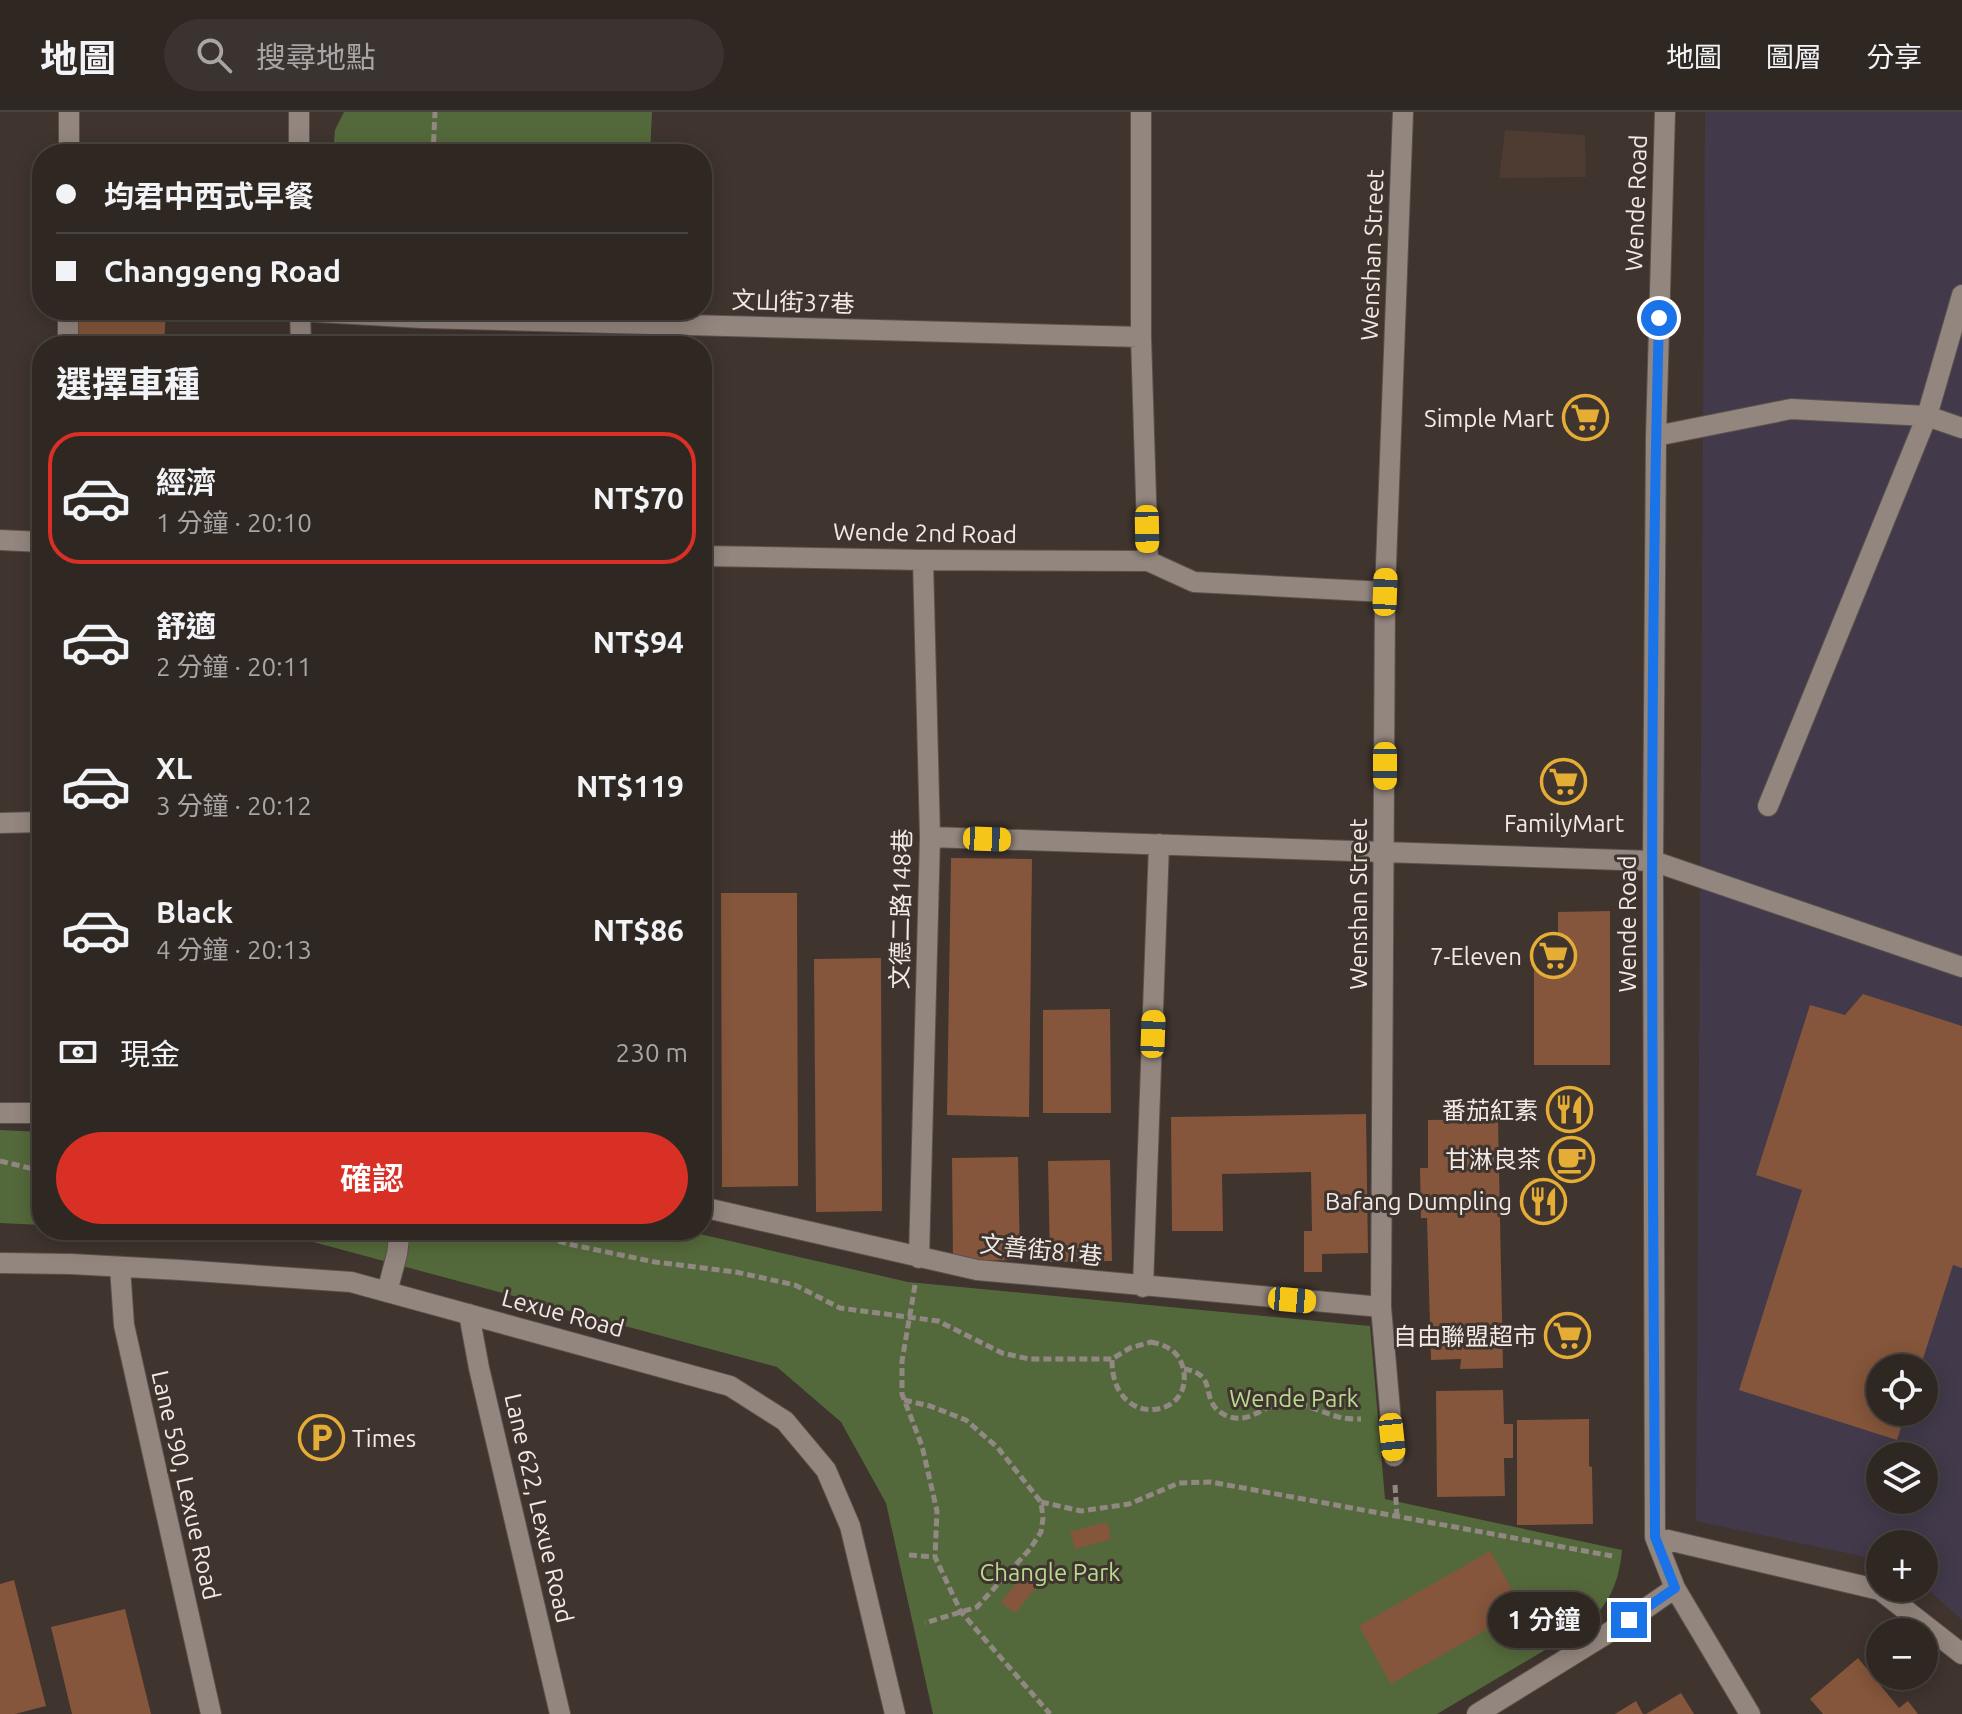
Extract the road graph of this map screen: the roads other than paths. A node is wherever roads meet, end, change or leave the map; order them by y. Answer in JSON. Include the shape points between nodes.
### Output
{"nodes":[{"id":1,"x":69,"y":112,"type":"edge"},
{"id":2,"x":299,"y":112,"type":"edge"},
{"id":3,"x":1141,"y":112,"type":"edge"},
{"id":4,"x":1403,"y":112,"type":"edge"},
{"id":5,"x":1665,"y":112,"type":"edge"},
{"id":6,"x":69,"y":144,"type":"edge"},
{"id":7,"x":299,"y":144,"type":"edge"},
{"id":8,"x":1962,"y":295,"type":"edge"},
{"id":9,"x":498,"y":320,"type":"edge"},
{"id":10,"x":1141,"y":337,"type":"junction"},
{"id":11,"x":1927,"y":416,"type":"junction"},
{"id":12,"x":1962,"y":428,"type":"edge"},
{"id":13,"x":1656,"y":436,"type":"junction"},
{"id":14,"x":0,"y":540,"type":"edge"},
{"id":15,"x":32,"y":542,"type":"edge"},
{"id":16,"x":712,"y":556,"type":"edge"},
{"id":17,"x":923,"y":560,"type":"junction"},
{"id":18,"x":1148,"y":561,"type":"junction"},
{"id":19,"x":1385,"y":592,"type":"junction"},
{"id":20,"x":1768,"y":806,"type":"dead end"},
{"id":21,"x":32,"y":822,"type":"edge"},
{"id":22,"x":0,"y":823,"type":"edge"},
{"id":23,"x":930,"y":837,"type":"junction"},
{"id":24,"x":1159,"y":844,"type":"junction"},
{"id":25,"x":1385,"y":853,"type":"junction"},
{"id":26,"x":1653,"y":861,"type":"junction"},
{"id":27,"x":1962,"y":967,"type":"edge"},
{"id":28,"x":0,"y":1113,"type":"edge"},
{"id":29,"x":32,"y":1113,"type":"edge"},
{"id":30,"x":712,"y":1209,"type":"edge"},
{"id":31,"x":399,"y":1240,"type":"edge"},
{"id":32,"x":919,"y":1258,"type":"junction"},
{"id":33,"x":0,"y":1263,"type":"edge"},
{"id":34,"x":120,"y":1267,"type":"junction"},
{"id":35,"x":1143,"y":1287,"type":"junction"},
{"id":36,"x":387,"y":1292,"type":"junction"},
{"id":37,"x":1381,"y":1307,"type":"junction"},
{"id":38,"x":469,"y":1314,"type":"junction"},
{"id":39,"x":1394,"y":1456,"type":"dead end"},
{"id":40,"x":1655,"y":1537,"type":"junction"},
{"id":41,"x":1675,"y":1588,"type":"junction"},
{"id":42,"x":1962,"y":1654,"type":"edge"},
{"id":43,"x":211,"y":1714,"type":"edge"},
{"id":44,"x":560,"y":1714,"type":"edge"},
{"id":45,"x":895,"y":1714,"type":"edge"},
{"id":46,"x":1477,"y":1714,"type":"edge"},
{"id":47,"x":1750,"y":1714,"type":"edge"}],
"edges":[{"from":1,"to":6,"type":"street"},
{"from":2,"to":7,"type":"street"},
{"from":3,"to":10,"type":"street"},
{"from":4,"to":19,"type":"street","name":"Wenshan Street"},
{"from":5,"to":13,"type":"street","name":"Wende Road"},
{"from":8,"to":11,"type":"street"},
{"from":9,"to":10,"type":"street","name":"文山街37巷"},
{"from":10,"to":18,"type":"street"},
{"from":11,"to":12,"type":"street"},
{"from":11,"to":13,"type":"street","via":[[1791,409]]},
{"from":11,"to":20,"type":"street"},
{"from":13,"to":26,"type":"street","name":"Wende Road"},
{"from":14,"to":15,"type":"street"},
{"from":16,"to":17,"type":"street","name":"Wende 2nd Road"},
{"from":17,"to":18,"type":"street","name":"Wende 2nd Road"},
{"from":17,"to":23,"type":"street","name":"文德二路148巷"},
{"from":18,"to":19,"type":"street","via":[[1194,582]]},
{"from":19,"to":25,"type":"street","name":"Wenshan Street"},
{"from":21,"to":22,"type":"street"},
{"from":23,"to":24,"type":"street"},
{"from":23,"to":32,"type":"street","name":"文德二路148巷"},
{"from":24,"to":25,"type":"street"},
{"from":24,"to":35,"type":"street"},
{"from":25,"to":26,"type":"street"},
{"from":25,"to":37,"type":"street","name":"Wenshan Street"},
{"from":26,"to":27,"type":"street"},
{"from":26,"to":40,"type":"street","name":"Wende Road"},
{"from":28,"to":29,"type":"street"},
{"from":30,"to":32,"type":"street","name":"文善街81巷"},
{"from":31,"to":36,"type":"street"},
{"from":32,"to":35,"type":"street","name":"文善街81巷","via":[[977,1270]]},
{"from":33,"to":34,"type":"street","name":"Lexue Road"},
{"from":34,"to":36,"type":"street","name":"Lexue Road","via":[[351,1282]]},
{"from":34,"to":43,"type":"street","name":"Lane 590, Lexue Road","via":[[124,1325]]},
{"from":35,"to":37,"type":"street","name":"文善街81巷"},
{"from":36,"to":38,"type":"street","name":"Lexue Road"},
{"from":37,"to":39,"type":"street","name":"Wenshan Street"},
{"from":38,"to":44,"type":"street","name":"Lane 622, Lexue Road"},
{"from":38,"to":45,"type":"street","name":"Lexue Road","via":[[730,1386],[785,1421],[826,1470],[850,1526]]},
{"from":40,"to":41,"type":"street","name":"Wende Road"},
{"from":40,"to":42,"type":"street","via":[[1880,1590]]},
{"from":41,"to":46,"type":"street"},
{"from":41,"to":47,"type":"street","name":"Wende Road"}]}
